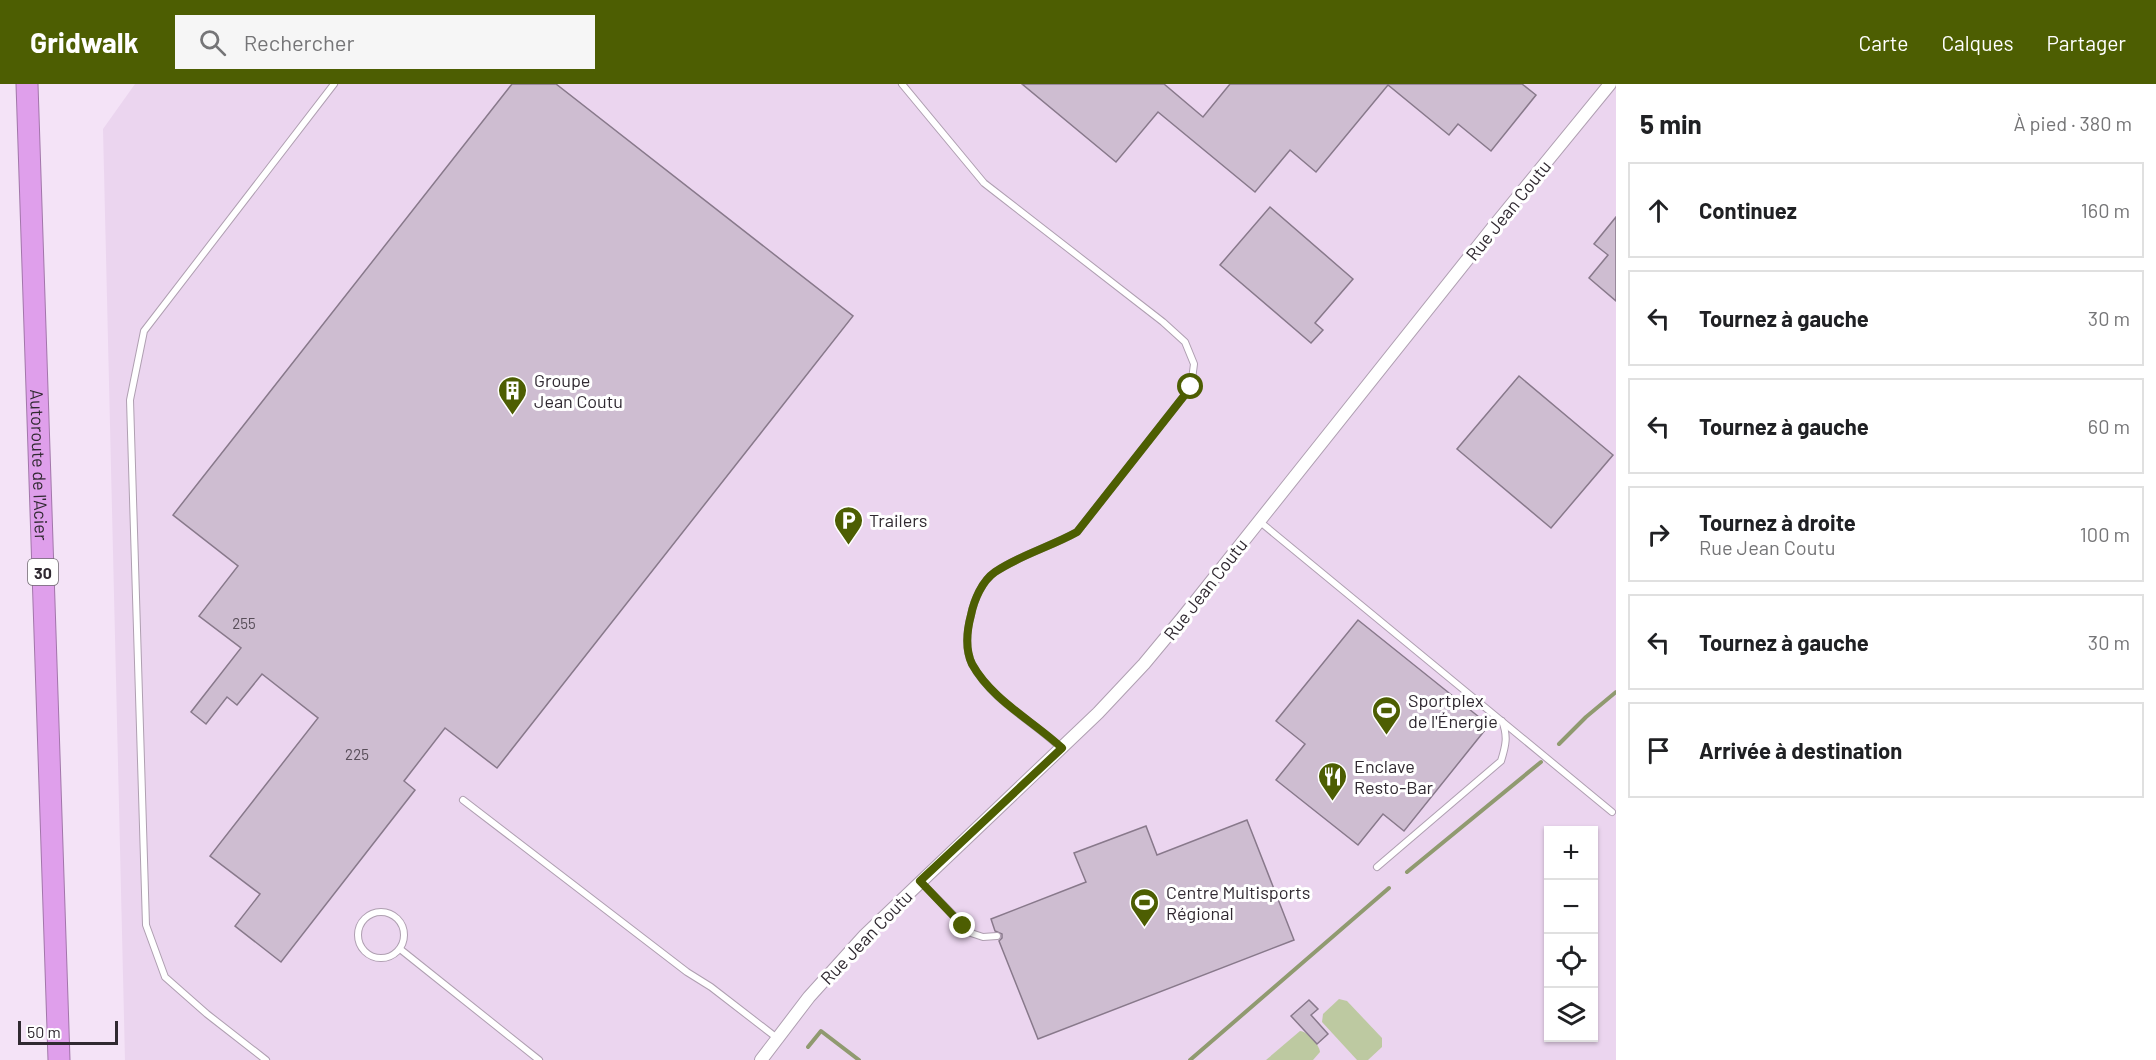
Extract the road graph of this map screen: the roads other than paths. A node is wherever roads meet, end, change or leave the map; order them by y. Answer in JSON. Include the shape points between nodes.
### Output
{"nodes":[{"id":1,"x":27,"y":84,"type":"edge"},
{"id":2,"x":334,"y":84,"type":"edge"},
{"id":3,"x":902,"y":84,"type":"edge"},
{"id":4,"x":1610,"y":84,"type":"edge"},
{"id":5,"x":1259,"y":521,"type":"junction"},
{"id":6,"x":1501,"y":720,"type":"junction"},
{"id":7,"x":1062,"y":748,"type":"junction"},
{"id":8,"x":463,"y":800,"type":"dead end"},
{"id":9,"x":1612,"y":812,"type":"dead end"},
{"id":10,"x":1377,"y":867,"type":"dead end"},
{"id":11,"x":920,"y":881,"type":"junction"},
{"id":12,"x":997,"y":936,"type":"dead end"},
{"id":13,"x":400,"y":949,"type":"junction"},
{"id":14,"x":777,"y":1038,"type":"junction"},
{"id":15,"x":59,"y":1060,"type":"edge"},
{"id":16,"x":266,"y":1060,"type":"edge"},
{"id":17,"x":539,"y":1060,"type":"edge"},
{"id":18,"x":761,"y":1060,"type":"edge"}],
"edges":[{"from":1,"to":15,"type":"highway","name":"Autoroute de l'Acier","number":"30"},
{"from":2,"to":16,"type":"lane","via":[[144,331],[130,400],[146,925],[165,977]]},
{"from":3,"to":7,"type":"lane","via":[[984,183],[1163,322],[1185,342],[1194,364],[1191,387],[1077,532],[992,574],[974,599],[966,635],[971,663],[988,686]]},
{"from":4,"to":5,"type":"street","name":"Rue Jean Coutu"},
{"from":5,"to":6,"type":"lane"},
{"from":5,"to":7,"type":"street","name":"Rue Jean Coutu","via":[[1144,664]]},
{"from":6,"to":9,"type":"lane"},
{"from":6,"to":10,"type":"lane","via":[[1507,744],[1501,761]]},
{"from":7,"to":11,"type":"street","name":"Rue Jean Coutu"},
{"from":8,"to":14,"type":"lane"},
{"from":11,"to":12,"type":"lane","via":[[971,933]]},
{"from":11,"to":14,"type":"street","name":"Rue Jean Coutu","via":[[843,958]]},
{"from":13,"to":13,"type":"lane","via":[[405,935],[394,916],[380,911],[360,922],[357,938],[364,952],[379,958],[394,955]]},
{"from":13,"to":17,"type":"lane"},
{"from":14,"to":18,"type":"street","name":"Rue Jean Coutu"}]}
